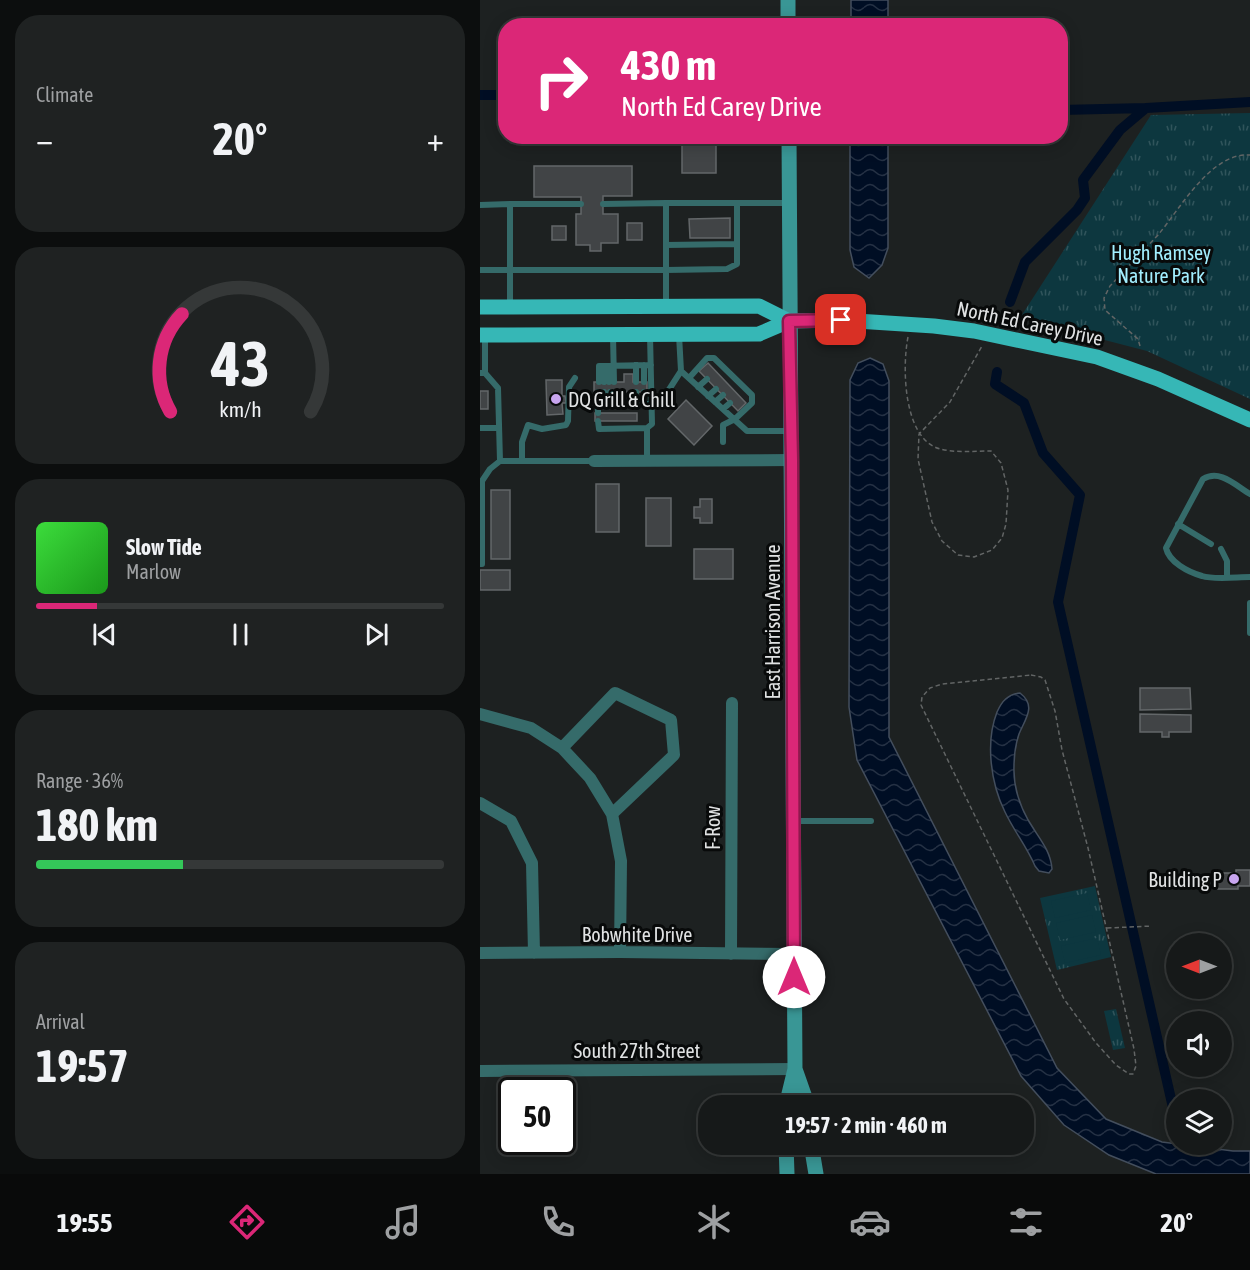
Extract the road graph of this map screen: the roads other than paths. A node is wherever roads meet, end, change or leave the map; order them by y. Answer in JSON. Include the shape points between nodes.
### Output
{"nodes":[{"id":1,"x":788,"y":0,"type":"edge"},
{"id":2,"x":788,"y":18,"type":"edge"},
{"id":3,"x":789,"y":144,"type":"edge"},
{"id":4,"x":666,"y":203,"type":"junction"},
{"id":5,"x":737,"y":203,"type":"junction"},
{"id":6,"x":789,"y":203,"type":"junction"},
{"id":7,"x":510,"y":204,"type":"junction"},
{"id":8,"x":581,"y":204,"type":"dead end"},
{"id":9,"x":603,"y":204,"type":"dead end"},
{"id":10,"x":480,"y":205,"type":"edge"},
{"id":11,"x":737,"y":244,"type":"junction"},
{"id":12,"x":666,"y":245,"type":"junction"},
{"id":13,"x":480,"y":270,"type":"edge"},
{"id":14,"x":510,"y":270,"type":"junction"},
{"id":15,"x":666,"y":270,"type":"junction"},
{"id":16,"x":666,"y":306,"type":"junction"},
{"id":17,"x":480,"y":307,"type":"edge"},
{"id":18,"x":510,"y":307,"type":"junction"},
{"id":19,"x":789,"y":321,"type":"junction"},
{"id":20,"x":650,"y":334,"type":"junction"},
{"id":21,"x":679,"y":334,"type":"junction"},
{"id":22,"x":483,"y":335,"type":"edge"},
{"id":23,"x":613,"y":335,"type":"junction"},
{"id":24,"x":636,"y":365,"type":"junction"},
{"id":25,"x":647,"y":365,"type":"junction"},
{"id":26,"x":609,"y":366,"type":"junction"},
{"id":27,"x":722,"y":366,"type":"junction"},
{"id":28,"x":681,"y":371,"type":"junction"},
{"id":29,"x":716,"y":371,"type":"dead end"},
{"id":30,"x":482,"y":373,"type":"edge"},
{"id":31,"x":731,"y":375,"type":"junction"},
{"id":32,"x":575,"y":378,"type":"dead end"},
{"id":33,"x":689,"y":378,"type":"junction"},
{"id":34,"x":707,"y":379,"type":"dead end"},
{"id":35,"x":725,"y":381,"type":"dead end"},
{"id":36,"x":636,"y":382,"type":"dead end"},
{"id":37,"x":644,"y":382,"type":"dead end"},
{"id":38,"x":738,"y":382,"type":"junction"},
{"id":39,"x":698,"y":387,"type":"junction"},
{"id":40,"x":732,"y":388,"type":"dead end"},
{"id":41,"x":717,"y":389,"type":"dead end"},
{"id":42,"x":746,"y":390,"type":"junction"},
{"id":43,"x":636,"y":392,"type":"dead end"},
{"id":44,"x":644,"y":392,"type":"dead end"},
{"id":45,"x":607,"y":393,"type":"dead end"},
{"id":46,"x":723,"y":395,"type":"dead end"},
{"id":47,"x":708,"y":396,"type":"junction"},
{"id":48,"x":739,"y":396,"type":"dead end"},
{"id":49,"x":715,"y":402,"type":"junction"},
{"id":50,"x":730,"y":403,"type":"dead end"},
{"id":51,"x":611,"y":404,"type":"junction"},
{"id":52,"x":637,"y":404,"type":"junction"},
{"id":53,"x":652,"y":404,"type":"junction"},
{"id":54,"x":723,"y":409,"type":"junction"},
{"id":55,"x":598,"y":412,"type":"dead end"},
{"id":56,"x":606,"y":412,"type":"dead end"},
{"id":57,"x":621,"y":412,"type":"dead end"},
{"id":58,"x":632,"y":412,"type":"dead end"},
{"id":59,"x":735,"y":419,"type":"junction"},
{"id":60,"x":1250,"y":420,"type":"edge"},
{"id":61,"x":598,"y":421,"type":"dead end"},
{"id":62,"x":480,"y":428,"type":"edge"},
{"id":63,"x":499,"y":428,"type":"junction"},
{"id":64,"x":647,"y":428,"type":"junction"},
{"id":65,"x":791,"y":431,"type":"junction"},
{"id":66,"x":723,"y":442,"type":"dead end"},
{"id":67,"x":792,"y":460,"type":"junction"},
{"id":68,"x":500,"y":461,"type":"junction"},
{"id":69,"x":522,"y":461,"type":"junction"},
{"id":70,"x":646,"y":461,"type":"junction"},
{"id":71,"x":594,"y":462,"type":"joint"},
{"id":72,"x":1250,"y":494,"type":"edge"},
{"id":73,"x":481,"y":500,"type":"edge"},
{"id":74,"x":1178,"y":524,"type":"junction"},
{"id":75,"x":481,"y":532,"type":"edge"},
{"id":76,"x":1211,"y":544,"type":"dead end"},
{"id":77,"x":1221,"y":549,"type":"dead end"},
{"id":78,"x":480,"y":564,"type":"edge"},
{"id":79,"x":1250,"y":576,"type":"edge"},
{"id":80,"x":1227,"y":577,"type":"junction"},
{"id":81,"x":1250,"y":603,"type":"edge"},
{"id":82,"x":1250,"y":633,"type":"edge"},
{"id":83,"x":732,"y":703,"type":"dead end"},
{"id":84,"x":480,"y":714,"type":"edge"},
{"id":85,"x":562,"y":748,"type":"junction"},
{"id":86,"x":480,"y":803,"type":"edge"},
{"id":87,"x":612,"y":814,"type":"junction"},
{"id":88,"x":794,"y":821,"type":"junction"},
{"id":89,"x":871,"y":821,"type":"dead end"},
{"id":90,"x":620,"y":952,"type":"junction"},
{"id":91,"x":480,"y":953,"type":"edge"},
{"id":92,"x":534,"y":953,"type":"junction"},
{"id":93,"x":731,"y":954,"type":"junction"},
{"id":94,"x":794,"y":954,"type":"junction"},
{"id":95,"x":795,"y":1069,"type":"junction"},
{"id":96,"x":480,"y":1071,"type":"edge"},
{"id":97,"x":789,"y":1095,"type":"edge"},
{"id":98,"x":804,"y":1095,"type":"edge"},
{"id":99,"x":786,"y":1155,"type":"edge"},
{"id":100,"x":813,"y":1155,"type":"edge"},
{"id":101,"x":787,"y":1174,"type":"edge"},
{"id":102,"x":816,"y":1174,"type":"edge"}],
"edges":[{"from":1,"to":2,"type":"main road"},
{"from":3,"to":6,"type":"main road","name":"East Harrison Avenue"},
{"from":4,"to":5,"type":"lane"},
{"from":4,"to":9,"type":"lane"},
{"from":4,"to":12,"type":"lane"},
{"from":5,"to":6,"type":"lane"},
{"from":5,"to":11,"type":"lane"},
{"from":6,"to":19,"type":"main road","name":"East Harrison Avenue"},
{"from":7,"to":8,"type":"lane"},
{"from":7,"to":10,"type":"lane"},
{"from":7,"to":14,"type":"lane"},
{"from":11,"to":12,"type":"lane"},
{"from":11,"to":15,"type":"lane","via":[[737,264],[727,269]]},
{"from":12,"to":15,"type":"lane"},
{"from":13,"to":14,"type":"lane"},
{"from":14,"to":15,"type":"lane"},
{"from":14,"to":18,"type":"lane"},
{"from":15,"to":16,"type":"lane"},
{"from":16,"to":18,"type":"main road"},
{"from":16,"to":19,"type":"main road","via":[[759,306]]},
{"from":17,"to":18,"type":"main road"},
{"from":19,"to":21,"type":"main road","via":[[759,334]]},
{"from":19,"to":60,"type":"main road","name":"North Ed Carey Drive","via":[[910,324],[989,334],[1097,357]]},
{"from":19,"to":65,"type":"main road","name":"East Harrison Avenue"},
{"from":20,"to":21,"type":"main road"},
{"from":20,"to":23,"type":"main road"},
{"from":20,"to":25,"type":"lane"},
{"from":21,"to":28,"type":"lane"},
{"from":22,"to":23,"type":"main road"},
{"from":22,"to":30,"type":"lane"},
{"from":23,"to":26,"type":"lane"},
{"from":24,"to":25,"type":"lane"},
{"from":24,"to":26,"type":"lane"},
{"from":24,"to":36,"type":"lane"},
{"from":25,"to":37,"type":"lane"},
{"from":25,"to":53,"type":"lane"},
{"from":26,"to":26,"type":"lane","via":[[606,382],[599,366]]},
{"from":27,"to":29,"type":"lane"},
{"from":27,"to":31,"type":"lane"},
{"from":27,"to":33,"type":"lane","via":[[714,358],[707,358]]},
{"from":28,"to":33,"type":"lane"},
{"from":28,"to":53,"type":"lane","via":[[661,402]]},
{"from":30,"to":63,"type":"lane","via":[[498,388]]},
{"from":31,"to":35,"type":"lane"},
{"from":31,"to":38,"type":"lane"},
{"from":32,"to":69,"type":"lane","via":[[569,387],[566,425],[542,429],[528,425],[522,442]]},
{"from":33,"to":39,"type":"lane"},
{"from":34,"to":39,"type":"lane"},
{"from":38,"to":40,"type":"lane"},
{"from":38,"to":42,"type":"lane"},
{"from":39,"to":47,"type":"lane"},
{"from":41,"to":47,"type":"lane"},
{"from":42,"to":48,"type":"lane"},
{"from":42,"to":59,"type":"lane","via":[[752,395],[752,403]]},
{"from":43,"to":52,"type":"lane"},
{"from":44,"to":52,"type":"lane"},
{"from":45,"to":51,"type":"lane"},
{"from":46,"to":49,"type":"lane"},
{"from":47,"to":49,"type":"lane"},
{"from":49,"to":54,"type":"lane"},
{"from":50,"to":54,"type":"lane"},
{"from":51,"to":52,"type":"lane"},
{"from":51,"to":55,"type":"lane"},
{"from":51,"to":56,"type":"lane"},
{"from":51,"to":57,"type":"lane"},
{"from":52,"to":53,"type":"lane"},
{"from":52,"to":58,"type":"lane"},
{"from":53,"to":64,"type":"lane","via":[[652,424]]},
{"from":54,"to":59,"type":"lane"},
{"from":59,"to":65,"type":"lane","via":[[747,430]]},
{"from":59,"to":66,"type":"lane","via":[[723,425]]},
{"from":61,"to":64,"type":"lane","via":[[598,429],[607,425]]},
{"from":62,"to":63,"type":"lane"},
{"from":63,"to":68,"type":"lane"},
{"from":64,"to":70,"type":"lane"},
{"from":65,"to":67,"type":"main road","name":"East Harrison Avenue"},
{"from":67,"to":70,"type":"street"},
{"from":67,"to":88,"type":"main road","name":"East Harrison Avenue"},
{"from":68,"to":69,"type":"lane"},
{"from":68,"to":73,"type":"lane","via":[[482,481]]},
{"from":69,"to":71,"type":"lane"},
{"from":70,"to":71,"type":"street"},
{"from":72,"to":74,"type":"lane","via":[[1211,474],[1203,479]]},
{"from":73,"to":75,"type":"lane"},
{"from":74,"to":76,"type":"lane"},
{"from":74,"to":80,"type":"lane","via":[[1166,548],[1167,556],[1203,577]]},
{"from":75,"to":78,"type":"lane"},
{"from":77,"to":80,"type":"lane","via":[[1227,561]]},
{"from":79,"to":80,"type":"lane"},
{"from":81,"to":82,"type":"lane"},
{"from":83,"to":93,"type":"street","name":"F-Row"},
{"from":84,"to":85,"type":"street","via":[[531,728]]},
{"from":85,"to":87,"type":"street","via":[[590,778]]},
{"from":85,"to":87,"type":"street","via":[[615,693],[671,720],[674,755]]},
{"from":86,"to":92,"type":"street","via":[[511,822],[532,863]]},
{"from":87,"to":90,"type":"street","via":[[621,861]]},
{"from":88,"to":89,"type":"lane"},
{"from":88,"to":94,"type":"main road","name":"East Harrison Avenue"},
{"from":90,"to":92,"type":"street","name":"Bobwhite Drive"},
{"from":90,"to":93,"type":"street","name":"Bobwhite Drive"},
{"from":91,"to":92,"type":"street","name":"Bobwhite Drive"},
{"from":93,"to":94,"type":"street","name":"Bobwhite Drive"},
{"from":94,"to":95,"type":"main road","name":"East Harrison Avenue"},
{"from":95,"to":96,"type":"street","name":"South 27th Street"},
{"from":95,"to":97,"type":"main road","name":"East Harrison Avenue"},
{"from":95,"to":98,"type":"main road"},
{"from":99,"to":101,"type":"main road"},
{"from":100,"to":102,"type":"main road"}]}
